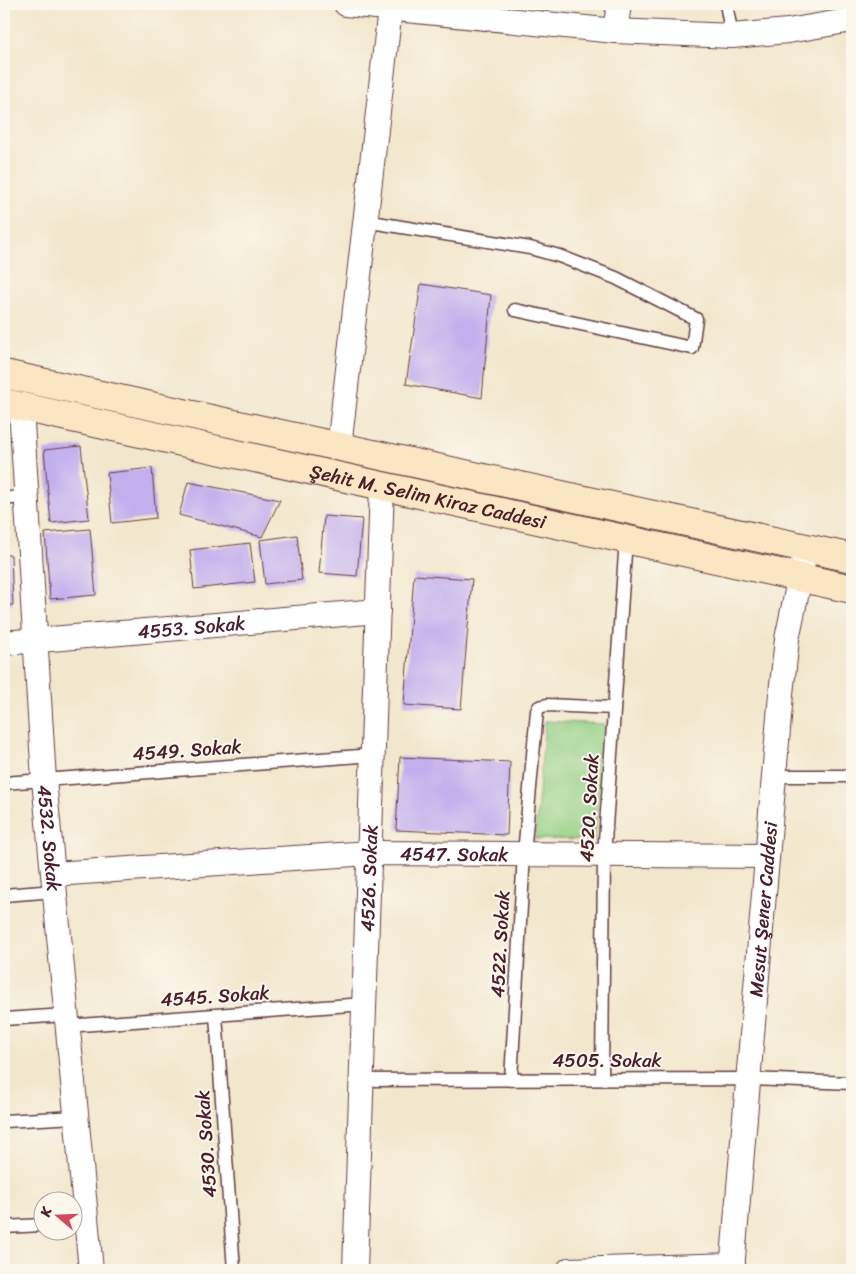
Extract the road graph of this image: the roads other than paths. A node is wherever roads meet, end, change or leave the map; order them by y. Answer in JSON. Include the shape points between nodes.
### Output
{"nodes":[{"id":1,"x":346,"y":4,"type":"edge"},
{"id":2,"x":618,"y":4,"type":"edge"},
{"id":3,"x":726,"y":4,"type":"edge"},
{"id":4,"x":390,"y":9,"type":"junction"},
{"id":5,"x":852,"y":20,"type":"edge"},
{"id":6,"x":615,"y":31,"type":"junction"},
{"id":7,"x":732,"y":36,"type":"junction"},
{"id":8,"x":365,"y":221,"type":"junction"},
{"id":9,"x":515,"y":310,"type":"dead end"},
{"id":10,"x":4,"y":374,"type":"edge"},
{"id":11,"x":12,"y":405,"type":"edge"},
{"id":12,"x":340,"y":447,"type":"junction"},
{"id":13,"x":382,"y":486,"type":"junction"},
{"id":14,"x":15,"y":498,"type":"edge"},
{"id":15,"x":626,"y":539,"type":"junction"},
{"id":16,"x":806,"y":548,"type":"junction"},
{"id":17,"x":852,"y":558,"type":"edge"},
{"id":18,"x":799,"y":578,"type":"junction"},
{"id":19,"x":852,"y":589,"type":"edge"},
{"id":20,"x":378,"y":611,"type":"junction"},
{"id":21,"x":35,"y":640,"type":"junction"},
{"id":22,"x":4,"y":643,"type":"edge"},
{"id":23,"x":614,"y":708,"type":"junction"},
{"id":24,"x":373,"y":755,"type":"junction"},
{"id":25,"x":774,"y":776,"type":"junction"},
{"id":26,"x":852,"y":776,"type":"edge"},
{"id":27,"x":44,"y":780,"type":"junction"},
{"id":28,"x":4,"y":783,"type":"edge"},
{"id":29,"x":370,"y":853,"type":"junction"},
{"id":30,"x":524,"y":854,"type":"junction"},
{"id":31,"x":604,"y":854,"type":"junction"},
{"id":32,"x":767,"y":856,"type":"junction"},
{"id":33,"x":54,"y":882,"type":"junction"},
{"id":34,"x":4,"y":895,"type":"edge"},
{"id":35,"x":364,"y":1004,"type":"junction"},
{"id":36,"x":216,"y":1015,"type":"junction"},
{"id":37,"x":4,"y":1019,"type":"edge"},
{"id":38,"x":67,"y":1020,"type":"junction"},
{"id":39,"x":511,"y":1079,"type":"junction"},
{"id":40,"x":602,"y":1079,"type":"junction"},
{"id":41,"x":748,"y":1079,"type":"junction"},
{"id":42,"x":362,"y":1080,"type":"junction"},
{"id":43,"x":852,"y":1083,"type":"edge"},
{"id":44,"x":76,"y":1117,"type":"junction"},
{"id":45,"x":4,"y":1120,"type":"edge"},
{"id":46,"x":78,"y":1192,"type":"edge"},
{"id":47,"x":32,"y":1226,"type":"edge"},
{"id":48,"x":4,"y":1227,"type":"edge"},
{"id":49,"x":82,"y":1235,"type":"edge"},
{"id":50,"x":732,"y":1268,"type":"edge"},
{"id":51,"x":91,"y":1270,"type":"edge"},
{"id":52,"x":234,"y":1270,"type":"edge"},
{"id":53,"x":355,"y":1270,"type":"edge"},
{"id":54,"x":569,"y":1270,"type":"edge"}],
"edges":[{"from":1,"to":4,"type":"street"},
{"from":2,"to":6,"type":"street"},
{"from":3,"to":7,"type":"lane"},
{"from":4,"to":6,"type":"street"},
{"from":4,"to":8,"type":"street"},
{"from":5,"to":7,"type":"street"},
{"from":6,"to":7,"type":"street"},
{"from":8,"to":9,"type":"lane","via":[[530,248],[559,256],[623,281],[696,319],[692,348]]},
{"from":8,"to":12,"type":"street"},
{"from":10,"to":12,"type":"street","name":"Şehit M. Selim Kiraz Caddesi"},
{"from":11,"to":13,"type":"street","name":"Şehit M. Selim Kiraz Caddesi"},
{"from":11,"to":14,"type":"street","name":"4532. Sokak"},
{"from":12,"to":16,"type":"street","name":"Şehit M. Selim Kiraz Caddesi"},
{"from":13,"to":15,"type":"street","name":"Şehit M. Selim Kiraz Caddesi"},
{"from":13,"to":20,"type":"street","name":"4526. Sokak"},
{"from":14,"to":21,"type":"street","name":"4532. Sokak"},
{"from":15,"to":18,"type":"street","name":"Şehit M. Selim Kiraz Caddesi"},
{"from":15,"to":23,"type":"lane","name":"4520. Sokak"},
{"from":16,"to":17,"type":"street","name":"Şehit M. Selim Kiraz Caddesi"},
{"from":16,"to":18,"type":"street","name":"Mesut Şener Caddesi"},
{"from":18,"to":19,"type":"street","name":"Şehit M. Selim Kiraz Caddesi"},
{"from":18,"to":25,"type":"street","name":"Mesut Şener Caddesi","via":[[787,639]]},
{"from":20,"to":21,"type":"street","name":"4553. Sokak"},
{"from":20,"to":24,"type":"street","name":"4526. Sokak"},
{"from":21,"to":22,"type":"street","name":"4553. Sokak"},
{"from":21,"to":27,"type":"street","name":"4532. Sokak"},
{"from":23,"to":30,"type":"lane","name":"4522. Sokak","via":[[539,707]]},
{"from":23,"to":31,"type":"lane","name":"4520. Sokak"},
{"from":24,"to":27,"type":"lane","name":"4549. Sokak"},
{"from":24,"to":29,"type":"street","name":"4526. Sokak"},
{"from":25,"to":26,"type":"lane"},
{"from":25,"to":32,"type":"street","name":"Mesut Şener Caddesi"},
{"from":27,"to":28,"type":"lane","name":"4549. Sokak"},
{"from":27,"to":33,"type":"street","name":"4532. Sokak"},
{"from":29,"to":30,"type":"street","name":"4547. Sokak"},
{"from":29,"to":33,"type":"street","name":"4547. Sokak"},
{"from":29,"to":35,"type":"street","name":"4526. Sokak"},
{"from":30,"to":31,"type":"street","name":"4547. Sokak"},
{"from":30,"to":39,"type":"lane","name":"4522. Sokak"},
{"from":31,"to":32,"type":"street","name":"4547. Sokak"},
{"from":31,"to":40,"type":"lane","name":"4520. Sokak"},
{"from":32,"to":41,"type":"street","name":"Mesut Şener Caddesi"},
{"from":33,"to":34,"type":"lane","name":"4547. Sokak"},
{"from":33,"to":38,"type":"street","name":"4532. Sokak"},
{"from":35,"to":36,"type":"lane","name":"4545. Sokak"},
{"from":35,"to":42,"type":"street","name":"4526. Sokak"},
{"from":36,"to":38,"type":"lane","name":"4545. Sokak"},
{"from":36,"to":52,"type":"lane","name":"4530. Sokak"},
{"from":37,"to":38,"type":"lane","name":"4545. Sokak"},
{"from":38,"to":44,"type":"street","name":"4532. Sokak"},
{"from":39,"to":40,"type":"lane","name":"4505. Sokak"},
{"from":39,"to":42,"type":"lane","name":"4505. Sokak"},
{"from":40,"to":41,"type":"lane","name":"4505. Sokak"},
{"from":41,"to":43,"type":"lane","name":"4505. Sokak"},
{"from":41,"to":50,"type":"street","name":"Mesut Şener Caddesi"},
{"from":42,"to":53,"type":"street","name":"4526. Sokak"},
{"from":44,"to":45,"type":"lane"},
{"from":44,"to":46,"type":"street","name":"4532. Sokak"},
{"from":47,"to":48,"type":"lane"},
{"from":49,"to":51,"type":"street","name":"4532. Sokak"},
{"from":50,"to":54,"type":"street"}]}
